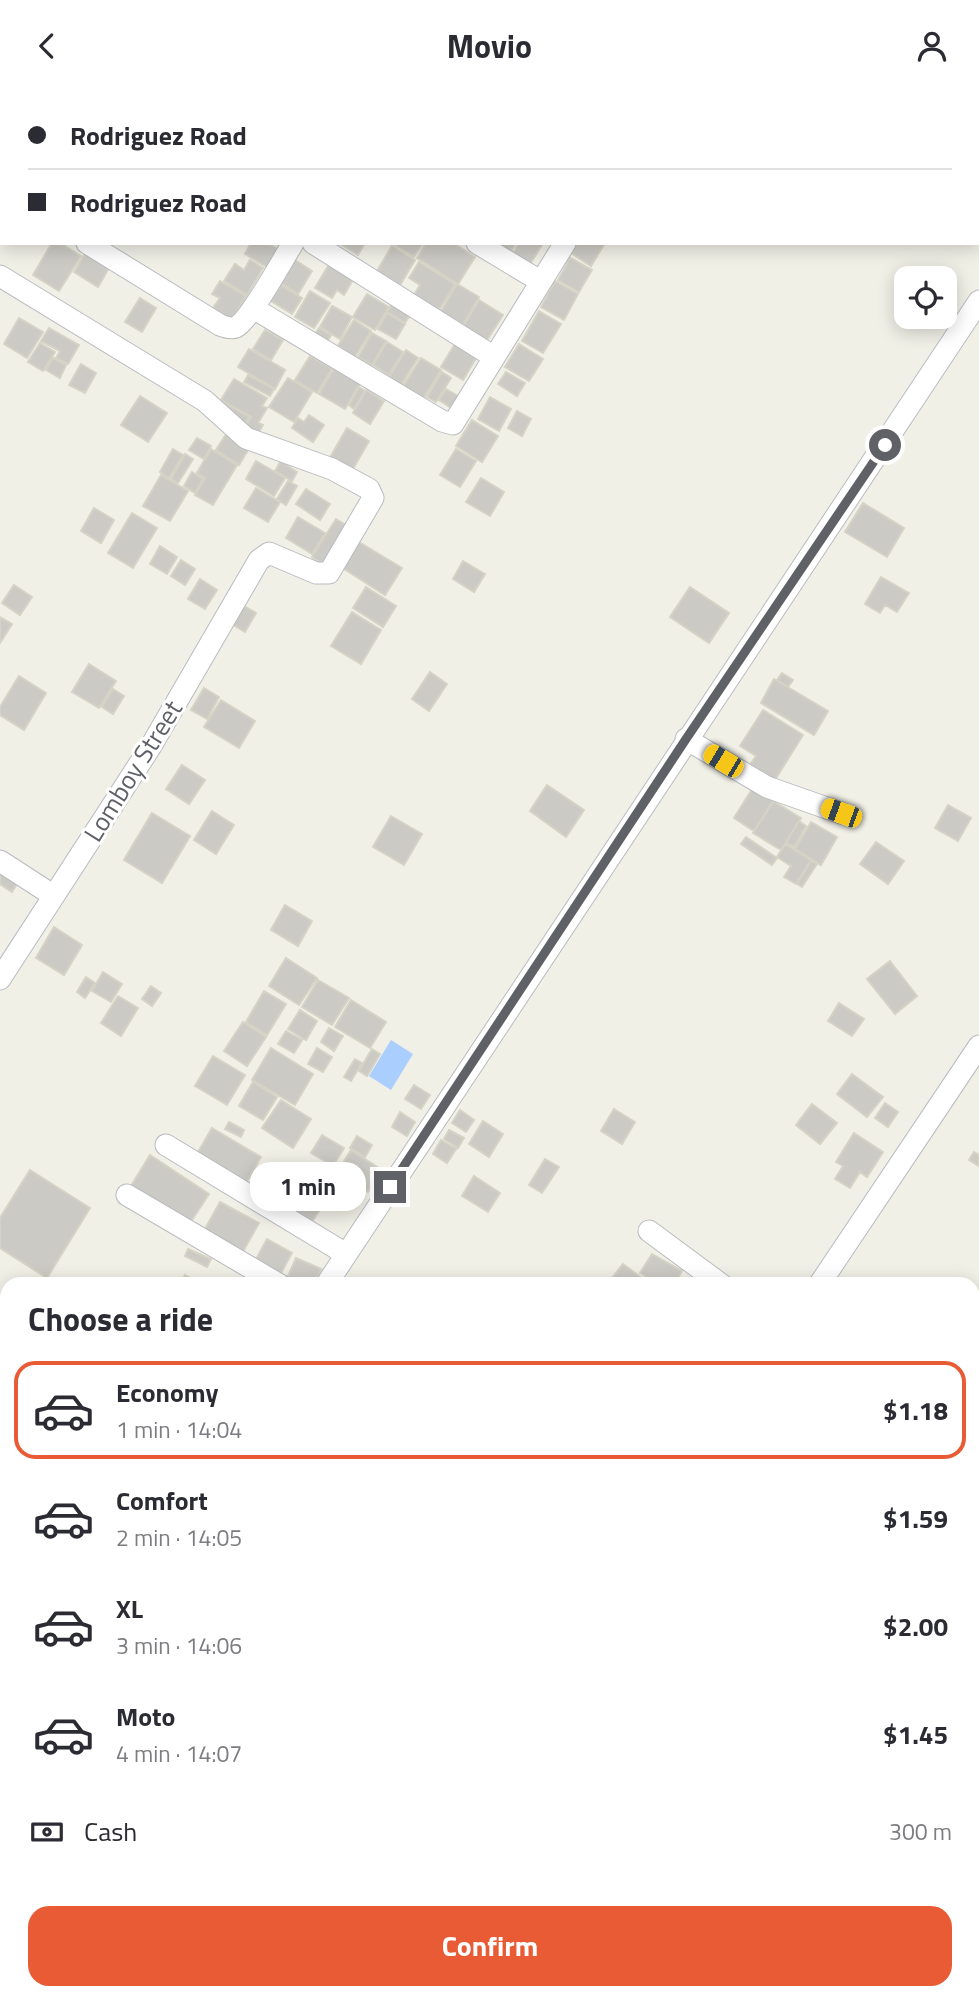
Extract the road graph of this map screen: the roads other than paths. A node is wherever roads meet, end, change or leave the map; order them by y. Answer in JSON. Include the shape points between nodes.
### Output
{"nodes":[{"id":1,"x":90,"y":245,"type":"edge"},
{"id":2,"x":292,"y":245,"type":"edge"},
{"id":3,"x":316,"y":245,"type":"edge"},
{"id":4,"x":480,"y":245,"type":"edge"},
{"id":5,"x":564,"y":245,"type":"edge"},
{"id":6,"x":0,"y":276,"type":"edge"},
{"id":7,"x":540,"y":281,"type":"junction"},
{"id":8,"x":979,"y":301,"type":"edge"},
{"id":9,"x":253,"y":308,"type":"junction"},
{"id":10,"x":494,"y":358,"type":"junction"},
{"id":11,"x":686,"y":739,"type":"junction"},
{"id":12,"x":841,"y":813,"type":"dead end"},
{"id":13,"x":0,"y":861,"type":"edge"},
{"id":14,"x":54,"y":896,"type":"junction"},
{"id":15,"x":0,"y":979,"type":"edge"},
{"id":16,"x":979,"y":1046,"type":"edge"},
{"id":17,"x":166,"y":1145,"type":"dead end"},
{"id":18,"x":127,"y":1195,"type":"dead end"},
{"id":19,"x":649,"y":1231,"type":"dead end"},
{"id":20,"x":346,"y":1254,"type":"junction"},
{"id":21,"x":266,"y":1277,"type":"edge"},
{"id":22,"x":331,"y":1277,"type":"edge"},
{"id":23,"x":711,"y":1277,"type":"edge"},
{"id":24,"x":825,"y":1277,"type":"edge"}],
"edges":[{"from":1,"to":9,"type":"street","via":[[220,325],[239,326]]},
{"from":2,"to":9,"type":"street"},
{"from":3,"to":10,"type":"street"},
{"from":4,"to":7,"type":"street"},
{"from":5,"to":7,"type":"street"},
{"from":6,"to":14,"type":"street","name":"Lomboy Street","via":[[205,401],[246,438],[332,469],[372,494],[372,504],[329,573],[316,573],[270,553],[259,560],[151,746]]},
{"from":7,"to":10,"type":"street"},
{"from":8,"to":11,"type":"street"},
{"from":9,"to":10,"type":"street","via":[[448,423],[457,421]]},
{"from":11,"to":12,"type":"street","via":[[766,787]]},
{"from":11,"to":20,"type":"street"},
{"from":13,"to":14,"type":"street"},
{"from":14,"to":15,"type":"street","name":"Lomboy Street"},
{"from":16,"to":24,"type":"street"},
{"from":17,"to":20,"type":"street"},
{"from":18,"to":21,"type":"street"},
{"from":19,"to":23,"type":"street"},
{"from":20,"to":22,"type":"street"}]}
